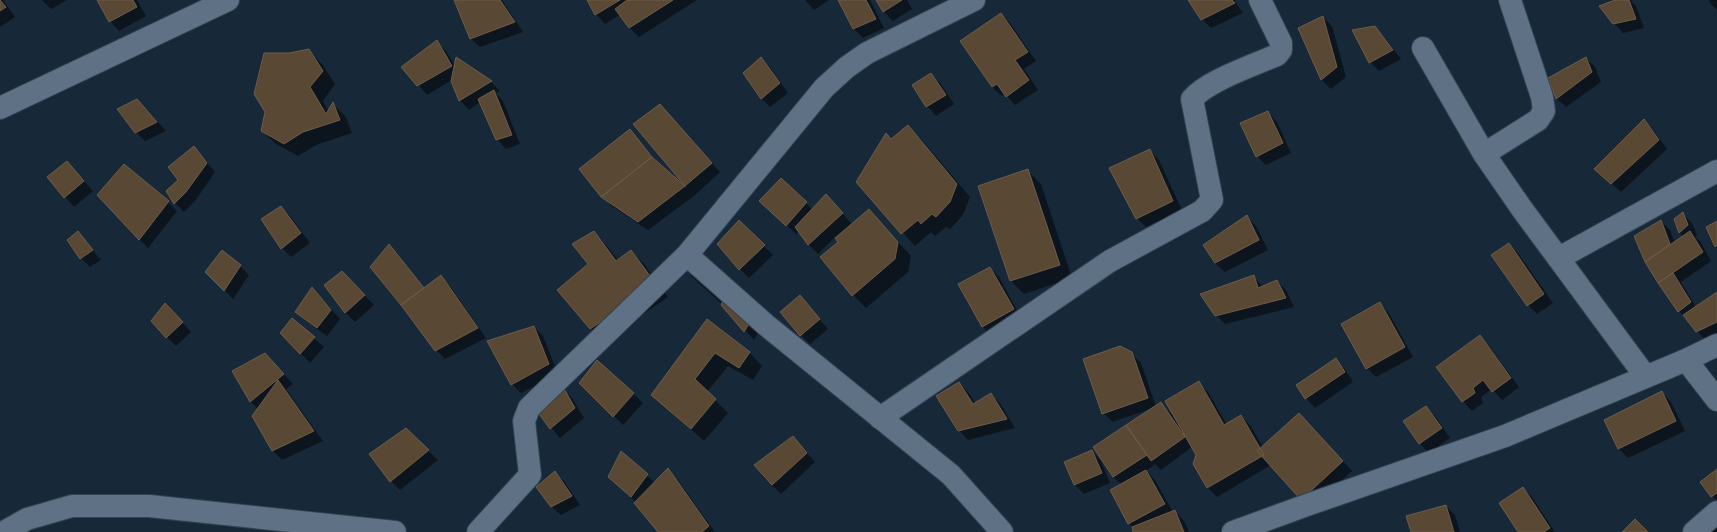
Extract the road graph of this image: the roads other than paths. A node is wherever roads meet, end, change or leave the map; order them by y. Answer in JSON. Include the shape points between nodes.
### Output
{"nodes":[{"id":1,"x":228,"y":0,"type":"edge"},
{"id":2,"x":974,"y":0,"type":"edge"},
{"id":3,"x":1260,"y":0,"type":"edge"},
{"id":4,"x":1510,"y":0,"type":"edge"},
{"id":5,"x":1423,"y":48,"type":"dead end"},
{"id":6,"x":0,"y":108,"type":"edge"},
{"id":7,"x":1484,"y":154,"type":"junction"},
{"id":8,"x":1717,"y":171,"type":"edge"},
{"id":9,"x":687,"y":255,"type":"junction"},
{"id":10,"x":1559,"y":258,"type":"junction"},
{"id":11,"x":1717,"y":345,"type":"edge"},
{"id":12,"x":1686,"y":360,"type":"junction"},
{"id":13,"x":1646,"y":377,"type":"junction"},
{"id":14,"x":1717,"y":400,"type":"edge"},
{"id":15,"x":880,"y":418,"type":"junction"},
{"id":16,"x":1717,"y":512,"type":"edge"},
{"id":17,"x":4,"y":532,"type":"edge"},
{"id":18,"x":394,"y":532,"type":"edge"},
{"id":19,"x":478,"y":532,"type":"edge"},
{"id":20,"x":1002,"y":532,"type":"edge"},
{"id":21,"x":1233,"y":532,"type":"edge"},
{"id":22,"x":1694,"y":532,"type":"edge"}],
"edges":[{"from":1,"to":6,"type":"street"},
{"from":2,"to":9,"type":"street","via":[[867,53],[824,88]]},
{"from":3,"to":15,"type":"street","via":[[1281,43],[1277,55],[1211,84],[1192,99],[1212,200],[1202,211],[1110,261]]},
{"from":4,"to":7,"type":"street","via":[[1542,97],[1544,111],[1538,120]]},
{"from":5,"to":7,"type":"street"},
{"from":7,"to":10,"type":"street"},
{"from":8,"to":10,"type":"street"},
{"from":9,"to":15,"type":"street","via":[[766,325]]},
{"from":9,"to":19,"type":"street","via":[[529,408],[524,421],[530,475]]},
{"from":10,"to":13,"type":"street"},
{"from":11,"to":12,"type":"street"},
{"from":12,"to":13,"type":"street"},
{"from":12,"to":14,"type":"street"},
{"from":13,"to":21,"type":"street","via":[[1505,436]]},
{"from":15,"to":20,"type":"street","via":[[951,475]]},
{"from":16,"to":22,"type":"street"},
{"from":17,"to":18,"type":"street","via":[[27,519],[72,506],[149,506]]}]}
